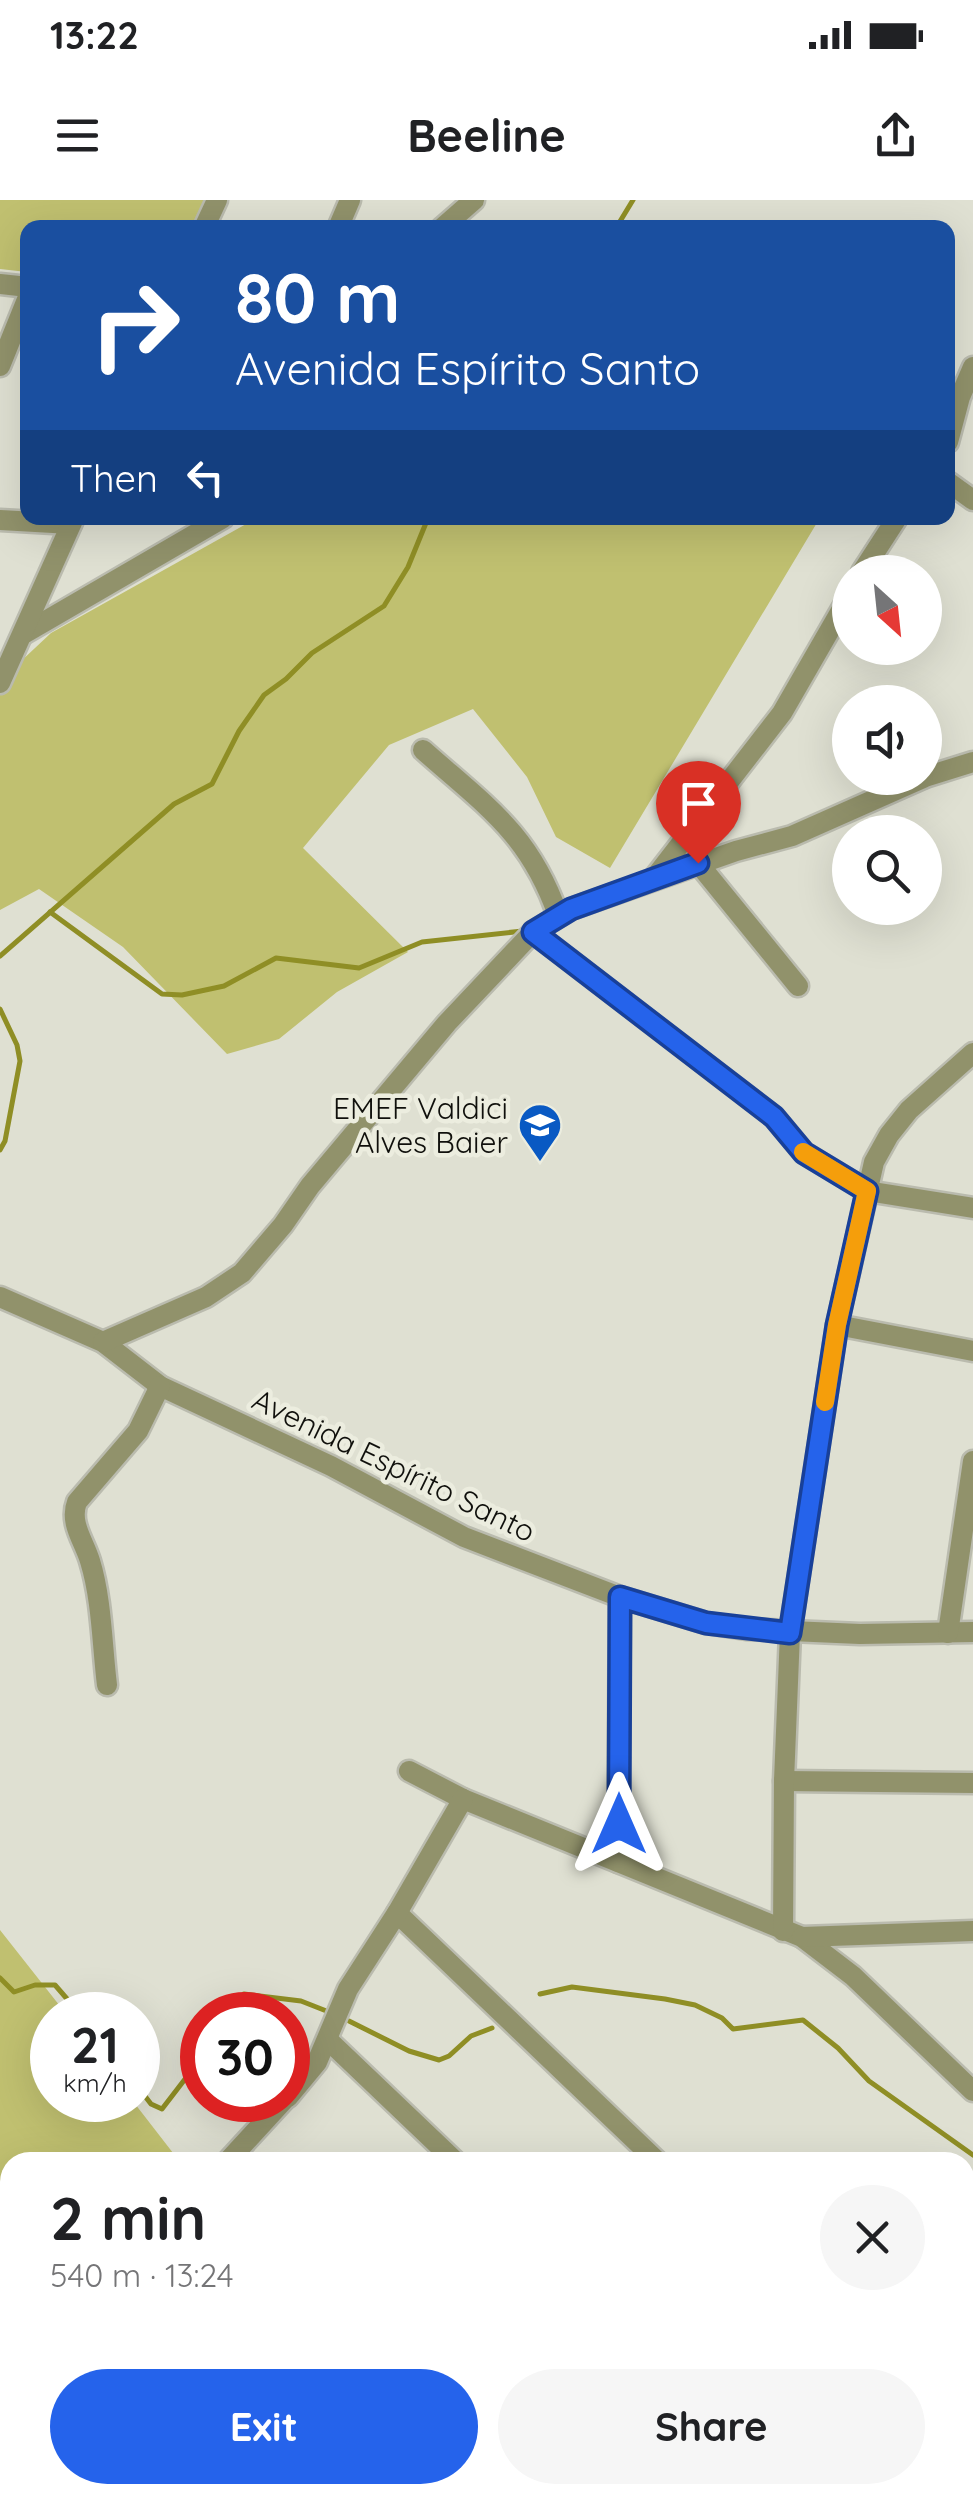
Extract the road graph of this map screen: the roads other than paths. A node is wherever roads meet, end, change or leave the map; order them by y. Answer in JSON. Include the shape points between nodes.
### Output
{"nodes":[{"id":1,"x":474,"y":200,"type":"edge"},
{"id":2,"x":451,"y":220,"type":"edge"},
{"id":3,"x":20,"y":316,"type":"edge"},
{"id":4,"x":0,"y":366,"type":"edge"},
{"id":5,"x":973,"y":366,"type":"edge"},
{"id":6,"x":955,"y":393,"type":"edge"},
{"id":7,"x":71,"y":525,"type":"edge"},
{"id":8,"x":205,"y":525,"type":"edge"},
{"id":9,"x":893,"y":525,"type":"edge"},
{"id":10,"x":873,"y":555,"type":"edge"},
{"id":11,"x":832,"y":626,"type":"edge"},
{"id":12,"x":25,"y":633,"type":"junction"},
{"id":13,"x":0,"y":683,"type":"edge"},
{"id":14,"x":423,"y":750,"type":"dead end"},
{"id":15,"x":973,"y":762,"type":"edge"},
{"id":16,"x":942,"y":771,"type":"edge"},
{"id":17,"x":884,"y":795,"type":"edge"},
{"id":18,"x":698,"y":863,"type":"junction"},
{"id":19,"x":655,"y":878,"type":"junction"},
{"id":20,"x":558,"y":915,"type":"junction"},
{"id":21,"x":533,"y":932,"type":"junction"},
{"id":22,"x":798,"y":986,"type":"dead end"},
{"id":23,"x":973,"y":1054,"type":"edge"},
{"id":24,"x":867,"y":1191,"type":"junction"},
{"id":25,"x":973,"y":1208,"type":"edge"},
{"id":26,"x":0,"y":1297,"type":"edge"},
{"id":27,"x":837,"y":1325,"type":"junction"},
{"id":28,"x":102,"y":1342,"type":"junction"},
{"id":29,"x":973,"y":1350,"type":"edge"},
{"id":30,"x":160,"y":1386,"type":"junction"},
{"id":31,"x":973,"y":1461,"type":"edge"},
{"id":32,"x":620,"y":1597,"type":"junction"},
{"id":33,"x":948,"y":1632,"type":"junction"},
{"id":34,"x":973,"y":1632,"type":"edge"},
{"id":35,"x":790,"y":1633,"type":"junction"},
{"id":36,"x":107,"y":1685,"type":"dead end"},
{"id":37,"x":409,"y":1771,"type":"dead end"},
{"id":38,"x":784,"y":1781,"type":"junction"},
{"id":39,"x":973,"y":1783,"type":"edge"},
{"id":40,"x":463,"y":1798,"type":"junction"},
{"id":41,"x":618,"y":1862,"type":"junction"},
{"id":42,"x":397,"y":1913,"type":"junction"},
{"id":43,"x":973,"y":1931,"type":"edge"},
{"id":44,"x":792,"y":1934,"type":"junction"},
{"id":45,"x":328,"y":2040,"type":"junction"},
{"id":46,"x":310,"y":2070,"type":"edge"},
{"id":47,"x":973,"y":2091,"type":"edge"},
{"id":48,"x":264,"y":2122,"type":"edge"},
{"id":49,"x":441,"y":2146,"type":"junction"},
{"id":50,"x":236,"y":2152,"type":"edge"},
{"id":51,"x":435,"y":2152,"type":"edge"},
{"id":52,"x":447,"y":2152,"type":"edge"},
{"id":53,"x":648,"y":2152,"type":"edge"}],
"edges":[{"from":1,"to":2,"type":"street"},
{"from":3,"to":4,"type":"street"},
{"from":5,"to":6,"type":"street"},
{"from":7,"to":12,"type":"street"},
{"from":8,"to":12,"type":"street"},
{"from":9,"to":10,"type":"street"},
{"from":11,"to":19,"type":"street","via":[[782,714]]},
{"from":12,"to":13,"type":"street"},
{"from":14,"to":20,"type":"street","via":[[523,843]]},
{"from":15,"to":16,"type":"street"},
{"from":17,"to":18,"type":"street","via":[[792,836]]},
{"from":18,"to":19,"type":"street"},
{"from":18,"to":22,"type":"street"},
{"from":19,"to":20,"type":"street"},
{"from":20,"to":21,"type":"street"},
{"from":21,"to":24,"type":"street","via":[[774,1117],[804,1153]]},
{"from":21,"to":28,"type":"street","via":[[447,1023],[242,1273],[206,1297]]},
{"from":23,"to":24,"type":"street","via":[[889,1135]]},
{"from":24,"to":25,"type":"street"},
{"from":24,"to":27,"type":"street"},
{"from":26,"to":28,"type":"street","name":"Avenida Espírito Santo"},
{"from":27,"to":29,"type":"street"},
{"from":27,"to":35,"type":"street"},
{"from":28,"to":30,"type":"street","name":"Avenida Espírito Santo"},
{"from":30,"to":32,"type":"street","name":"Avenida Espírito Santo","via":[[488,1549]]},
{"from":30,"to":36,"type":"street","via":[[138,1431],[74,1509],[94,1575]]},
{"from":31,"to":33,"type":"street"},
{"from":32,"to":35,"type":"street","name":"Avenida Espírito Santo","via":[[706,1623]]},
{"from":32,"to":41,"type":"street"},
{"from":33,"to":34,"type":"street","name":"Avenida Espírito Santo"},
{"from":33,"to":35,"type":"street","name":"Avenida Espírito Santo"},
{"from":35,"to":38,"type":"street"},
{"from":37,"to":40,"type":"street"},
{"from":38,"to":39,"type":"street"},
{"from":38,"to":44,"type":"street"},
{"from":40,"to":41,"type":"street"},
{"from":40,"to":42,"type":"street"},
{"from":41,"to":44,"type":"street"},
{"from":42,"to":45,"type":"street","via":[[348,1989]]},
{"from":42,"to":53,"type":"street"},
{"from":43,"to":44,"type":"street"},
{"from":44,"to":47,"type":"street","via":[[853,1976]]},
{"from":45,"to":46,"type":"street"},
{"from":45,"to":49,"type":"street"},
{"from":48,"to":50,"type":"street"},
{"from":49,"to":51,"type":"street"},
{"from":49,"to":52,"type":"street"}]}
